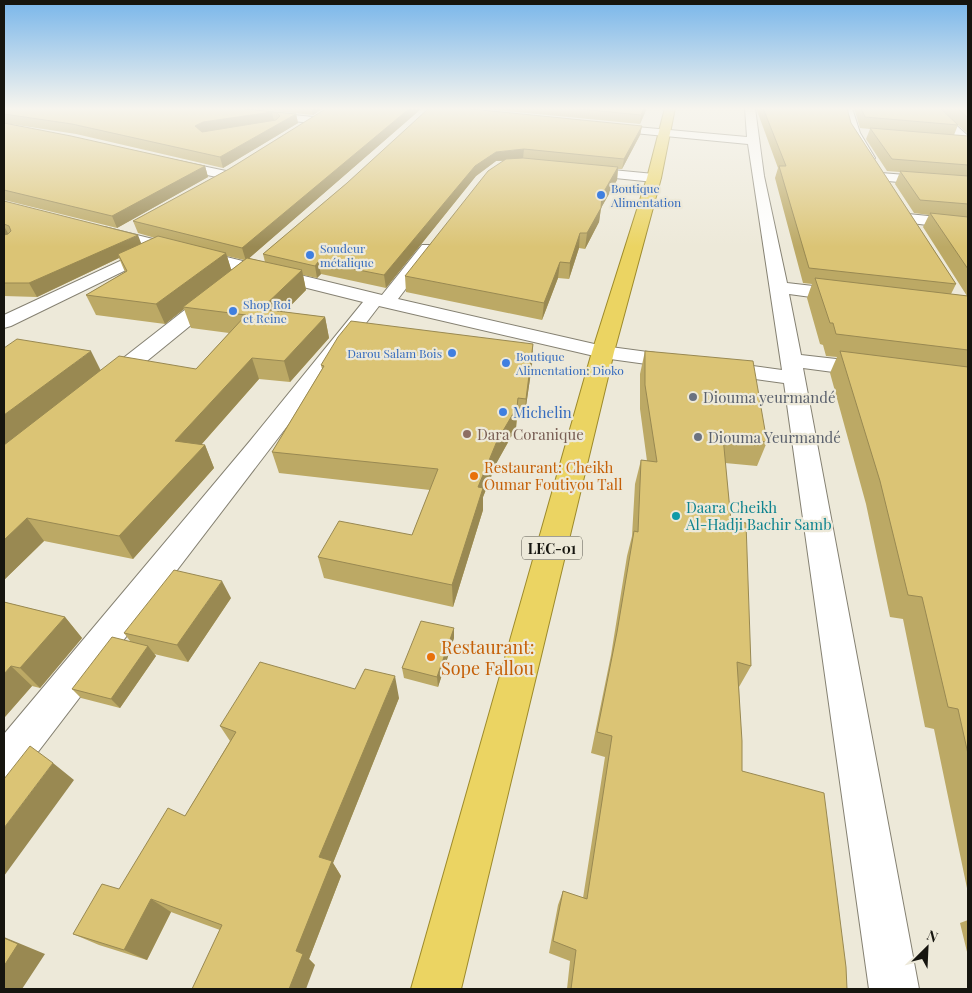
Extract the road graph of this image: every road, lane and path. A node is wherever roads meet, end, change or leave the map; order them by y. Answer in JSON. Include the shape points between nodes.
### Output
{"nodes":[{"id":1,"x":660,"y":154,"type":"edge"},
{"id":2,"x":754,"y":154,"type":"edge"},
{"id":3,"x":867,"y":154,"type":"edge"},
{"id":4,"x":154,"y":159,"type":"edge"},
{"id":5,"x":240,"y":167,"type":"edge"},
{"id":6,"x":570,"y":170,"type":"edge"},
{"id":7,"x":226,"y":175,"type":"junction"},
{"id":8,"x":881,"y":177,"type":"junction"},
{"id":9,"x":654,"y":178,"type":"junction"},
{"id":10,"x":968,"y":184,"type":"edge"},
{"id":11,"x":203,"y":187,"type":"edge"},
{"id":12,"x":890,"y":191,"type":"edge"},
{"id":13,"x":899,"y":205,"type":"edge"},
{"id":14,"x":908,"y":219,"type":"junction"},
{"id":15,"x":968,"y":225,"type":"edge"},
{"id":16,"x":135,"y":226,"type":"edge"},
{"id":17,"x":91,"y":228,"type":"edge"},
{"id":18,"x":440,"y":233,"type":"edge"},
{"id":19,"x":118,"y":236,"type":"junction"},
{"id":20,"x":918,"y":236,"type":"edge"},
{"id":21,"x":162,"y":247,"type":"junction"},
{"id":22,"x":264,"y":256,"type":"edge"},
{"id":23,"x":249,"y":269,"type":"junction"},
{"id":24,"x":779,"y":287,"type":"junction"},
{"id":25,"x":867,"y":298,"type":"edge"},
{"id":26,"x":380,"y":300,"type":"junction"},
{"id":27,"x":4,"y":322,"type":"edge"},
{"id":28,"x":603,"y":352,"type":"junction"},
{"id":29,"x":792,"y":369,"type":"junction"},
{"id":30,"x":890,"y":372,"type":"edge"},
{"id":31,"x":96,"y":391,"type":"edge"},
{"id":32,"x":4,"y":764,"type":"edge"},
{"id":33,"x":436,"y":989,"type":"edge"},
{"id":34,"x":894,"y":989,"type":"edge"}],
"edges":[{"from":1,"to":9,"type":"highway","number":"LEC-01"},
{"from":2,"to":24,"type":"street"},
{"from":3,"to":8,"type":"street"},
{"from":4,"to":7,"type":"street"},
{"from":5,"to":7,"type":"street"},
{"from":6,"to":9,"type":"street"},
{"from":7,"to":11,"type":"street"},
{"from":8,"to":10,"type":"street"},
{"from":8,"to":12,"type":"street"},
{"from":9,"to":28,"type":"highway","number":"LEC-01"},
{"from":13,"to":14,"type":"street"},
{"from":14,"to":15,"type":"street"},
{"from":14,"to":20,"type":"street"},
{"from":16,"to":19,"type":"street"},
{"from":17,"to":19,"type":"street"},
{"from":18,"to":26,"type":"street"},
{"from":19,"to":21,"type":"street"},
{"from":21,"to":23,"type":"street"},
{"from":21,"to":27,"type":"street"},
{"from":22,"to":23,"type":"street"},
{"from":23,"to":26,"type":"street"},
{"from":23,"to":31,"type":"street"},
{"from":24,"to":25,"type":"street"},
{"from":24,"to":29,"type":"street"},
{"from":26,"to":28,"type":"street"},
{"from":26,"to":32,"type":"street"},
{"from":28,"to":29,"type":"street"},
{"from":28,"to":33,"type":"highway","number":"LEC-01"},
{"from":29,"to":30,"type":"street"},
{"from":29,"to":34,"type":"street"}]}
